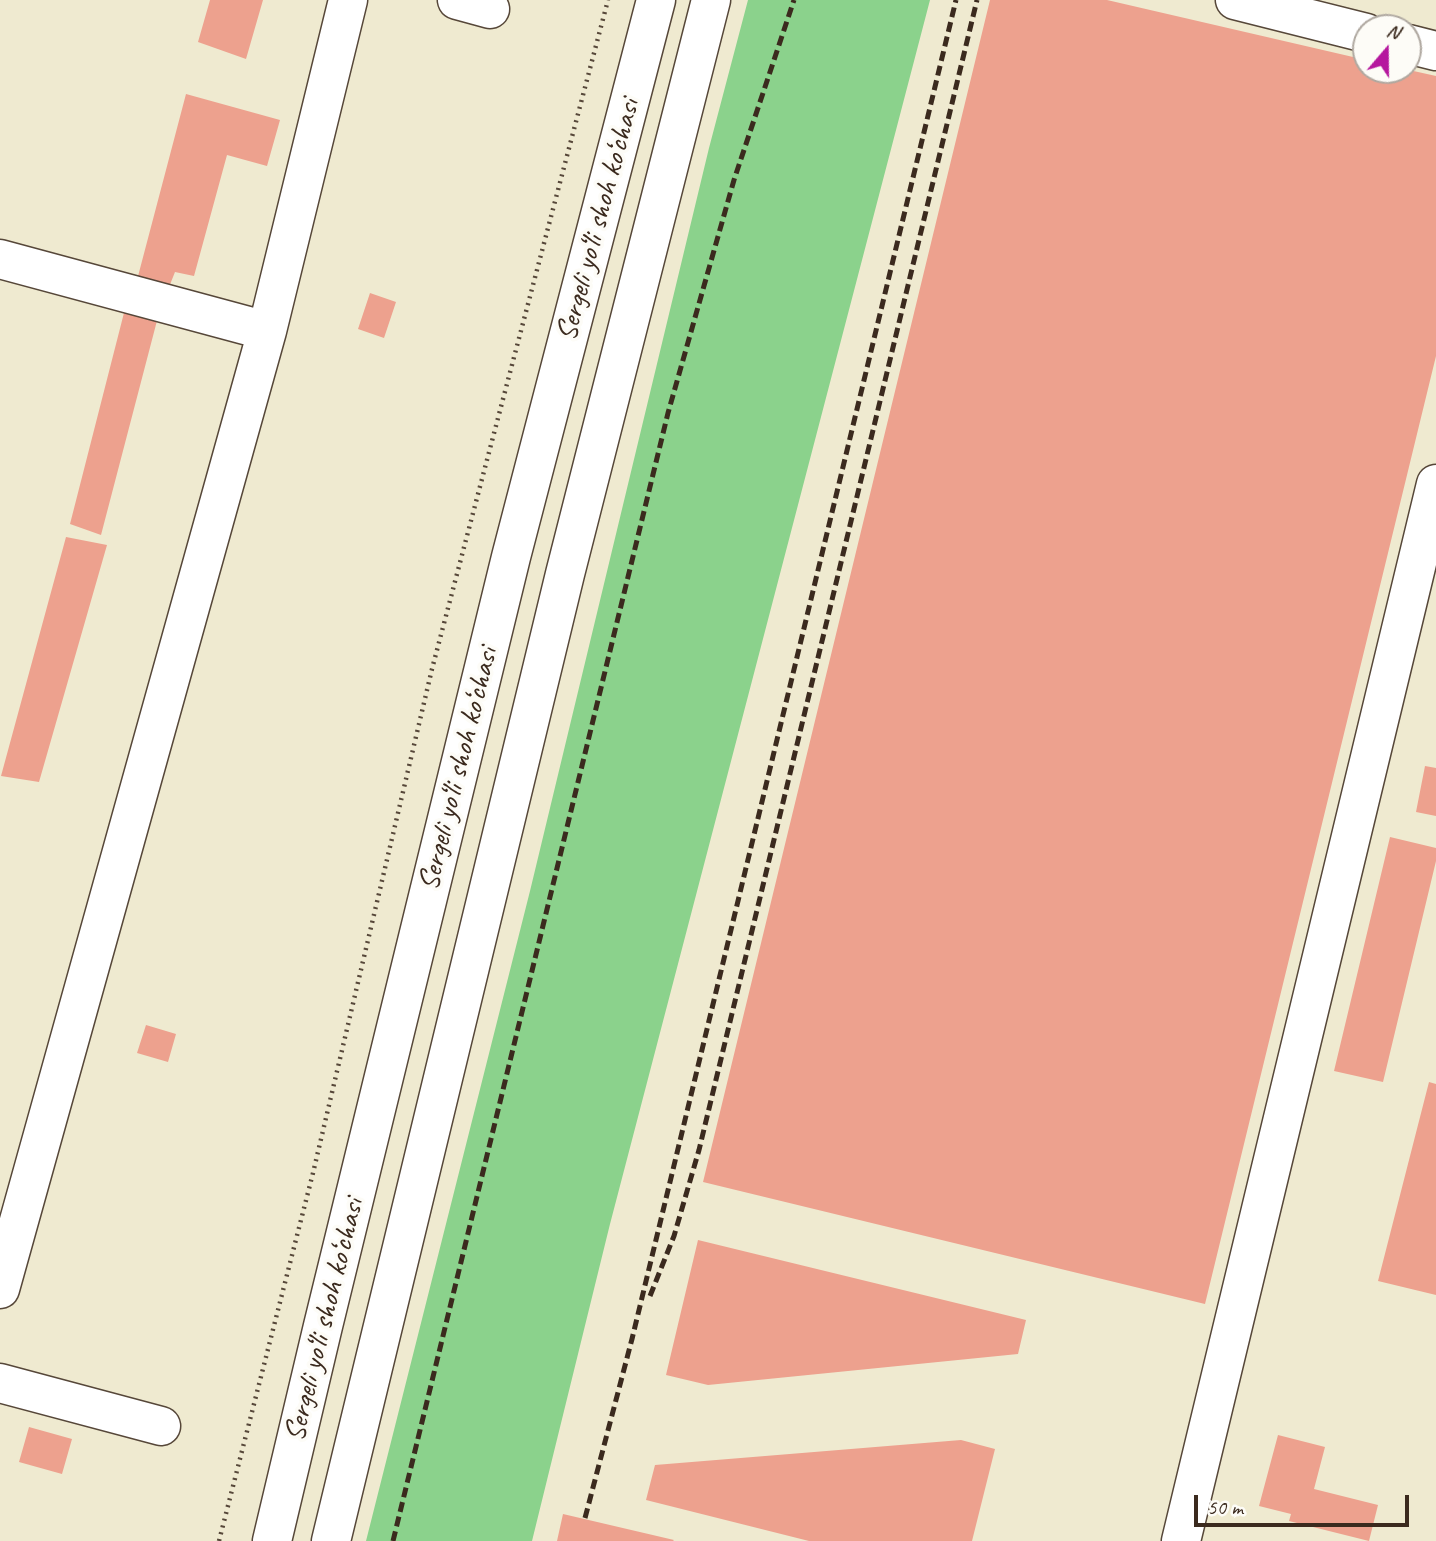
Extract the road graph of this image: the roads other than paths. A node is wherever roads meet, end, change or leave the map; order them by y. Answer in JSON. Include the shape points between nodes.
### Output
{"nodes":[{"id":1,"x":348,"y":0,"type":"edge"},
{"id":2,"x":656,"y":0,"type":"edge"},
{"id":3,"x":711,"y":0,"type":"edge"},
{"id":4,"x":1235,"y":0,"type":"edge"},
{"id":5,"x":1352,"y":29,"type":"edge"},
{"id":6,"x":0,"y":258,"type":"edge"},
{"id":7,"x":267,"y":331,"type":"junction"},
{"id":8,"x":1436,"y":484,"type":"edge"},
{"id":9,"x":0,"y":1289,"type":"edge"},
{"id":10,"x":0,"y":1383,"type":"edge"},
{"id":11,"x":161,"y":1426,"type":"dead end"},
{"id":12,"x":272,"y":1541,"type":"edge"},
{"id":13,"x":331,"y":1541,"type":"edge"},
{"id":14,"x":1181,"y":1541,"type":"edge"}],
"edges":[{"from":1,"to":7,"type":"main road"},
{"from":2,"to":12,"type":"main road","name":"Sergeli yo‘li shoh ko‘chasi","via":[[511,557]]},
{"from":3,"to":13,"type":"main road","name":"Sergeli yo‘li shoh ko‘chasi","via":[[559,601]]},
{"from":4,"to":5,"type":"main road"},
{"from":6,"to":7,"type":"main road"},
{"from":7,"to":9,"type":"main road"},
{"from":8,"to":14,"type":"main road"},
{"from":10,"to":11,"type":"main road"}]}
